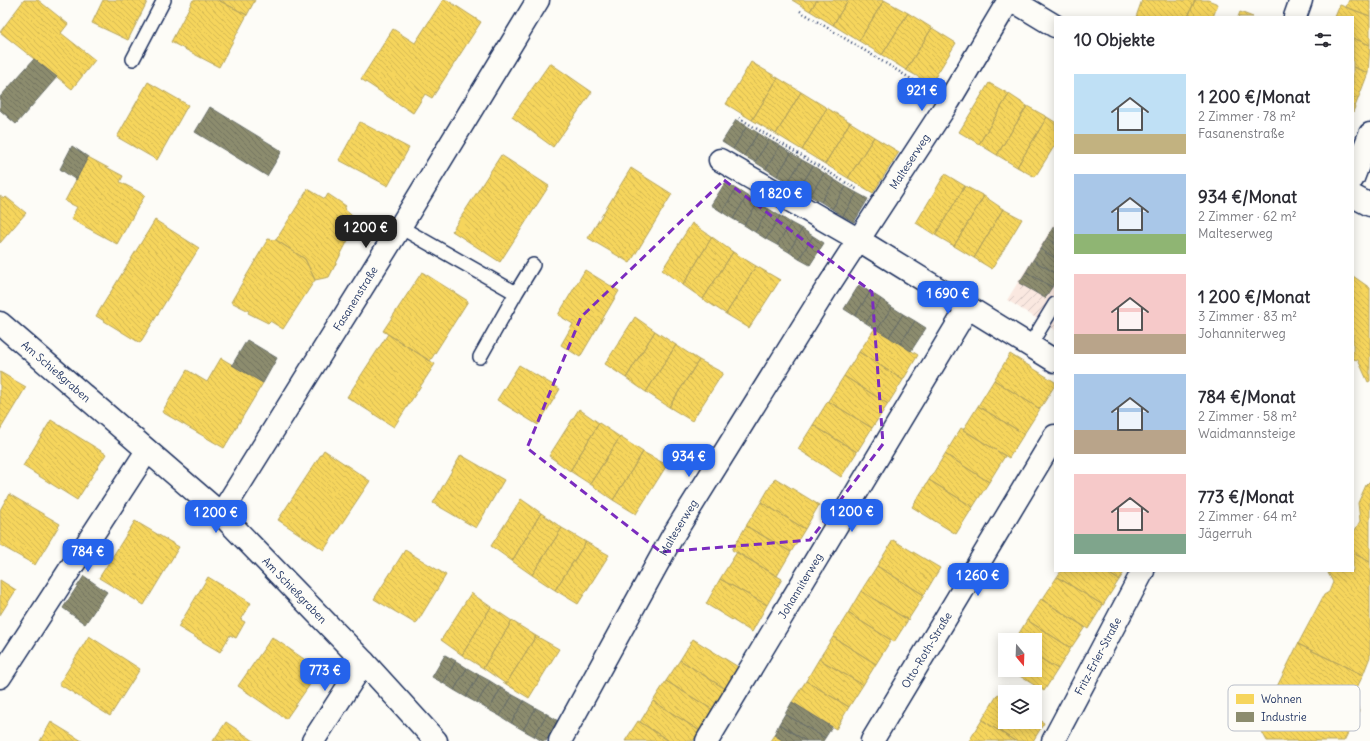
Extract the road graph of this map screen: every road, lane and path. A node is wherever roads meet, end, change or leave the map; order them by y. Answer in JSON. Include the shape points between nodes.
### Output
{"nodes":[{"id":1,"x":164,"y":0,"type":"edge"},
{"id":2,"x":538,"y":0,"type":"edge"},
{"id":3,"x":1011,"y":0,"type":"edge"},
{"id":4,"x":1301,"y":0,"type":"edge"},
{"id":5,"x":800,"y":12,"type":"dead end"},
{"id":6,"x":1295,"y":16,"type":"edge"},
{"id":7,"x":1054,"y":25,"type":"edge"},
{"id":8,"x":133,"y":59,"type":"dead end"},
{"id":9,"x":949,"y":101,"type":"junction"},
{"id":10,"x":739,"y":118,"type":"dead end"},
{"id":11,"x":1370,"y":134,"type":"edge"},
{"id":12,"x":720,"y":160,"type":"dead end"},
{"id":13,"x":1354,"y":175,"type":"edge"},
{"id":14,"x":1354,"y":197,"type":"edge"},
{"id":15,"x":883,"y":205,"type":"junction"},
{"id":16,"x":1370,"y":205,"type":"edge"},
{"id":17,"x":400,"y":227,"type":"junction"},
{"id":18,"x":859,"y":240,"type":"junction"},
{"id":19,"x":533,"y":265,"type":"dead end"},
{"id":20,"x":516,"y":292,"type":"junction"},
{"id":21,"x":1054,"y":306,"type":"edge"},
{"id":22,"x":968,"y":307,"type":"junction"},
{"id":23,"x":0,"y":323,"type":"edge"},
{"id":24,"x":1030,"y":345,"type":"junction"},
{"id":25,"x":480,"y":357,"type":"dead end"},
{"id":26,"x":1054,"y":360,"type":"edge"},
{"id":27,"x":1054,"y":438,"type":"edge"},
{"id":28,"x":147,"y":451,"type":"junction"},
{"id":29,"x":221,"y":514,"type":"junction"},
{"id":30,"x":1142,"y":572,"type":"edge"},
{"id":31,"x":364,"y":662,"type":"junction"},
{"id":32,"x":0,"y":677,"type":"edge"},
{"id":33,"x":313,"y":741,"type":"edge"},
{"id":34,"x":436,"y":741,"type":"edge"},
{"id":35,"x":560,"y":741,"type":"edge"},
{"id":36,"x":707,"y":741,"type":"edge"},
{"id":37,"x":872,"y":741,"type":"edge"},
{"id":38,"x":1053,"y":741,"type":"edge"}],
"edges":[{"from":1,"to":8,"type":"lane"},
{"from":2,"to":17,"type":"street","name":"Fasanenstraße"},
{"from":3,"to":7,"type":"street"},
{"from":3,"to":9,"type":"street","name":"Malteserweg"},
{"from":4,"to":6,"type":"street"},
{"from":5,"to":9,"type":"path"},
{"from":9,"to":15,"type":"street","name":"Malteserweg"},
{"from":10,"to":15,"type":"path"},
{"from":11,"to":13,"type":"street"},
{"from":12,"to":18,"type":"street"},
{"from":14,"to":16,"type":"street"},
{"from":15,"to":18,"type":"street","name":"Malteserweg"},
{"from":17,"to":20,"type":"lane"},
{"from":17,"to":29,"type":"street","name":"Fasanenstraße"},
{"from":18,"to":22,"type":"street"},
{"from":18,"to":35,"type":"street","name":"Malteserweg","via":[[672,537]]},
{"from":19,"to":20,"type":"lane"},
{"from":20,"to":25,"type":"lane"},
{"from":21,"to":24,"type":"lane"},
{"from":22,"to":24,"type":"street"},
{"from":22,"to":36,"type":"street","name":"Johanniterweg"},
{"from":23,"to":28,"type":"street","name":"Am Schießgraben"},
{"from":24,"to":26,"type":"street"},
{"from":27,"to":37,"type":"street","name":"Otto-Roth-Straße"},
{"from":28,"to":29,"type":"street","name":"Am Schießgraben"},
{"from":28,"to":32,"type":"street"},
{"from":29,"to":31,"type":"street","name":"Am Schießgraben"},
{"from":30,"to":38,"type":"street","name":"Fritz-Erler-Straße"},
{"from":31,"to":33,"type":"street"},
{"from":31,"to":34,"type":"street","name":"Am Schießgraben"}]}
